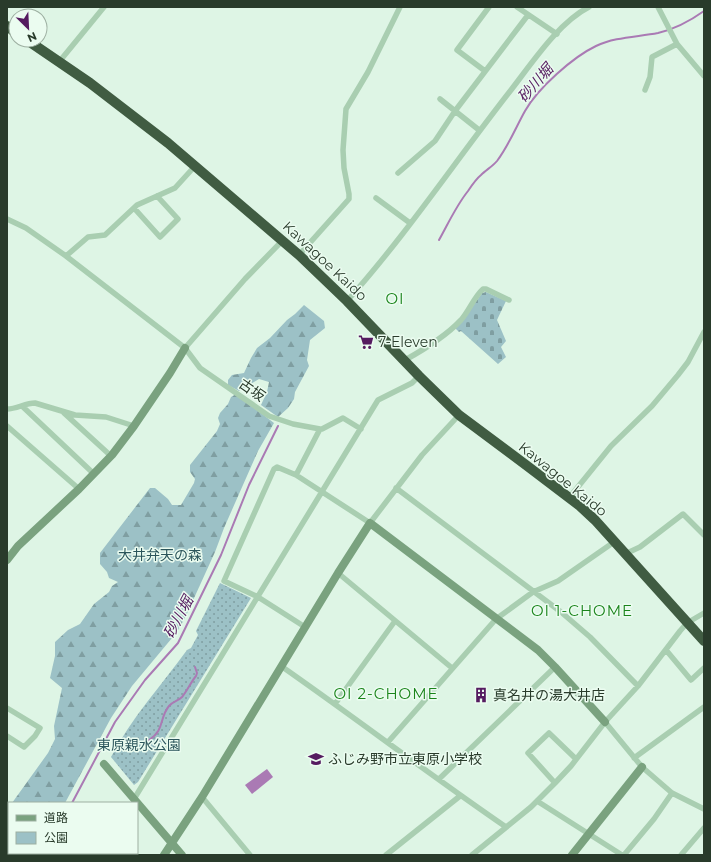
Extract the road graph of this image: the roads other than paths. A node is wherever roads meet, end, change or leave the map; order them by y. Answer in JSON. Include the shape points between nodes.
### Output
{"nodes":[{"id":1,"x":104,"y":7,"type":"edge"},
{"id":2,"x":400,"y":7,"type":"edge"},
{"id":3,"x":489,"y":7,"type":"edge"},
{"id":4,"x":517,"y":7,"type":"edge"},
{"id":5,"x":590,"y":7,"type":"edge"},
{"id":6,"x":658,"y":7,"type":"edge"},
{"id":7,"x":528,"y":15,"type":"junction"},
{"id":8,"x":556,"y":34,"type":"junction"},
{"id":9,"x":677,"y":44,"type":"junction"},
{"id":10,"x":39,"y":48,"type":"edge"},
{"id":11,"x":59,"y":62,"type":"junction"},
{"id":12,"x":484,"y":71,"type":"junction"},
{"id":13,"x":704,"y":76,"type":"edge"},
{"id":14,"x":645,"y":90,"type":"dead end"},
{"id":15,"x":440,"y":99,"type":"dead end"},
{"id":16,"x":455,"y":110,"type":"junction"},
{"id":17,"x":479,"y":130,"type":"junction"},
{"id":18,"x":195,"y":166,"type":"junction"},
{"id":19,"x":398,"y":172,"type":"dead end"},
{"id":20,"x":157,"y":196,"type":"junction"},
{"id":21,"x":376,"y":198,"type":"dead end"},
{"id":22,"x":134,"y":208,"type":"junction"},
{"id":23,"x":7,"y":219,"type":"edge"},
{"id":24,"x":410,"y":223,"type":"junction"},
{"id":25,"x":283,"y":240,"type":"junction"},
{"id":26,"x":66,"y":256,"type":"junction"},
{"id":27,"x":299,"y":256,"type":"junction"},
{"id":28,"x":509,"y":300,"type":"dead end"},
{"id":29,"x":347,"y":301,"type":"junction"},
{"id":30,"x":704,"y":332,"type":"edge"},
{"id":31,"x":185,"y":348,"type":"junction"},
{"id":32,"x":405,"y":360,"type":"junction"},
{"id":33,"x":419,"y":376,"type":"junction"},
{"id":34,"x":22,"y":406,"type":"junction"},
{"id":35,"x":7,"y":409,"type":"edge"},
{"id":36,"x":63,"y":411,"type":"junction"},
{"id":37,"x":458,"y":416,"type":"junction"},
{"id":38,"x":7,"y":426,"type":"edge"},
{"id":39,"x":134,"y":426,"type":"junction"},
{"id":40,"x":361,"y":428,"type":"junction"},
{"id":41,"x":320,"y":429,"type":"junction"},
{"id":42,"x":111,"y":456,"type":"junction"},
{"id":43,"x":94,"y":474,"type":"junction"},
{"id":44,"x":296,"y":475,"type":"junction"},
{"id":45,"x":396,"y":488,"type":"junction"},
{"id":46,"x":79,"y":489,"type":"junction"},
{"id":47,"x":323,"y":492,"type":"junction"},
{"id":48,"x":569,"y":498,"type":"junction"},
{"id":49,"x":370,"y":523,"type":"junction"},
{"id":50,"x":704,"y":535,"type":"edge"},
{"id":51,"x":614,"y":542,"type":"junction"},
{"id":52,"x":625,"y":554,"type":"junction"},
{"id":53,"x":7,"y":560,"type":"edge"},
{"id":54,"x":338,"y":573,"type":"junction"},
{"id":55,"x":534,"y":592,"type":"junction"},
{"id":56,"x":258,"y":597,"type":"junction"},
{"id":57,"x":704,"y":613,"type":"edge"},
{"id":58,"x":496,"y":619,"type":"junction"},
{"id":59,"x":395,"y":620,"type":"junction"},
{"id":60,"x":687,"y":624,"type":"junction"},
{"id":61,"x":305,"y":626,"type":"junction"},
{"id":62,"x":704,"y":641,"type":"edge"},
{"id":63,"x":666,"y":650,"type":"junction"},
{"id":64,"x":281,"y":666,"type":"junction"},
{"id":65,"x":554,"y":667,"type":"junction"},
{"id":66,"x":452,"y":668,"type":"junction"},
{"id":67,"x":704,"y":668,"type":"edge"},
{"id":68,"x":638,"y":686,"type":"junction"},
{"id":69,"x":334,"y":704,"type":"junction"},
{"id":70,"x":704,"y":707,"type":"edge"},
{"id":71,"x":7,"y":708,"type":"edge"},
{"id":72,"x":605,"y":722,"type":"junction"},
{"id":73,"x":7,"y":736,"type":"edge"},
{"id":74,"x":388,"y":742,"type":"junction"},
{"id":75,"x":634,"y":758,"type":"junction"},
{"id":76,"x":576,"y":759,"type":"junction"},
{"id":77,"x":104,"y":764,"type":"dead end"},
{"id":78,"x":642,"y":767,"type":"junction"},
{"id":79,"x":439,"y":780,"type":"junction"},
{"id":80,"x":555,"y":782,"type":"junction"},
{"id":81,"x":672,"y":793,"type":"junction"},
{"id":82,"x":460,"y":796,"type":"junction"},
{"id":83,"x":202,"y":797,"type":"junction"},
{"id":84,"x":134,"y":799,"type":"junction"},
{"id":85,"x":537,"y":801,"type":"junction"},
{"id":86,"x":137,"y":802,"type":"edge"},
{"id":87,"x":138,"y":804,"type":"edge"},
{"id":88,"x":704,"y":809,"type":"edge"},
{"id":89,"x":506,"y":827,"type":"junction"},
{"id":90,"x":704,"y":828,"type":"edge"},
{"id":91,"x":589,"y":834,"type":"junction"},
{"id":92,"x":171,"y":843,"type":"junction"},
{"id":93,"x":164,"y":855,"type":"edge"},
{"id":94,"x":182,"y":855,"type":"edge"},
{"id":95,"x":250,"y":855,"type":"edge"},
{"id":96,"x":386,"y":855,"type":"edge"},
{"id":97,"x":472,"y":855,"type":"edge"},
{"id":98,"x":572,"y":855,"type":"edge"},
{"id":99,"x":623,"y":855,"type":"edge"},
{"id":100,"x":681,"y":855,"type":"edge"}],
"edges":[{"from":1,"to":11,"type":"street"},
{"from":2,"to":27,"type":"street","via":[[368,72],[346,109],[342,150],[349,199]]},
{"from":3,"to":12,"type":"street","via":[[457,50]]},
{"from":4,"to":7,"type":"street"},
{"from":5,"to":8,"type":"street","via":[[565,23]]},
{"from":6,"to":9,"type":"street"},
{"from":7,"to":8,"type":"street"},
{"from":7,"to":12,"type":"street"},
{"from":8,"to":17,"type":"street"},
{"from":9,"to":13,"type":"street"},
{"from":9,"to":14,"type":"street","via":[[652,57],[650,77]]},
{"from":10,"to":11,"type":"highway","name":"Kawagoe Kaido"},
{"from":11,"to":18,"type":"highway","name":"Kawagoe Kaido","via":[[125,108]]},
{"from":12,"to":16,"type":"street"},
{"from":15,"to":16,"type":"street"},
{"from":16,"to":17,"type":"street"},
{"from":16,"to":19,"type":"street","via":[[435,142]]},
{"from":17,"to":24,"type":"street"},
{"from":18,"to":20,"type":"street","via":[[175,188]]},
{"from":18,"to":25,"type":"highway","name":"Kawagoe Kaido"},
{"from":20,"to":22,"type":"street"},
{"from":20,"to":22,"type":"street","via":[[178,219],[160,237]]},
{"from":21,"to":24,"type":"street"},
{"from":22,"to":26,"type":"street","via":[[105,235],[88,237]]},
{"from":23,"to":26,"type":"street","name":"古坂","via":[[26,228]]},
{"from":24,"to":29,"type":"street"},
{"from":25,"to":27,"type":"highway","name":"Kawagoe Kaido"},
{"from":25,"to":31,"type":"street"},
{"from":26,"to":31,"type":"street","name":"古坂"},
{"from":27,"to":29,"type":"highway","name":"Kawagoe Kaido"},
{"from":28,"to":32,"type":"street","via":[[483,289],[462,320],[445,335]]},
{"from":29,"to":32,"type":"highway","name":"Kawagoe Kaido"},
{"from":30,"to":48,"type":"street","via":[[678,375],[652,406],[611,446]]},
{"from":31,"to":39,"type":"street"},
{"from":31,"to":41,"type":"street","name":"古坂","via":[[200,368],[269,416]]},
{"from":32,"to":33,"type":"highway","name":"Kawagoe Kaido"},
{"from":33,"to":37,"type":"highway","name":"Kawagoe Kaido"},
{"from":33,"to":40,"type":"street","via":[[412,383],[378,400]]},
{"from":34,"to":35,"type":"street"},
{"from":34,"to":36,"type":"street","via":[[35,403]]},
{"from":34,"to":43,"type":"street"},
{"from":36,"to":39,"type":"street","via":[[75,415],[106,417]]},
{"from":36,"to":42,"type":"street"},
{"from":37,"to":45,"type":"street"},
{"from":37,"to":48,"type":"highway","name":"Kawagoe Kaido"},
{"from":38,"to":46,"type":"street"},
{"from":39,"to":42,"type":"street"},
{"from":40,"to":41,"type":"street","via":[[342,418]]},
{"from":40,"to":47,"type":"street"},
{"from":41,"to":44,"type":"street"},
{"from":42,"to":43,"type":"street"},
{"from":43,"to":46,"type":"street"},
{"from":44,"to":47,"type":"street"},
{"from":44,"to":56,"type":"street","via":[[277,467],[274,469],[224,581]]},
{"from":45,"to":49,"type":"street"},
{"from":45,"to":55,"type":"street"},
{"from":46,"to":53,"type":"street","via":[[18,546]]},
{"from":47,"to":49,"type":"street"},
{"from":47,"to":56,"type":"street"},
{"from":48,"to":51,"type":"highway","name":"Kawagoe Kaido","via":[[595,520]]},
{"from":49,"to":54,"type":"street"},
{"from":49,"to":58,"type":"street"},
{"from":50,"to":52,"type":"street","via":[[683,514],[640,547]]},
{"from":51,"to":52,"type":"highway","name":"Kawagoe Kaido"},
{"from":51,"to":55,"type":"street","via":[[558,581]]},
{"from":52,"to":60,"type":"highway","name":"Kawagoe Kaido"},
{"from":54,"to":59,"type":"street"},
{"from":54,"to":61,"type":"street"},
{"from":55,"to":58,"type":"street"},
{"from":55,"to":68,"type":"street","via":[[590,637]]},
{"from":56,"to":61,"type":"street"},
{"from":56,"to":84,"type":"street"},
{"from":57,"to":60,"type":"street"},
{"from":58,"to":65,"type":"street","via":[[538,650]]},
{"from":58,"to":66,"type":"street"},
{"from":59,"to":66,"type":"street"},
{"from":59,"to":69,"type":"street"},
{"from":60,"to":62,"type":"highway","name":"Kawagoe Kaido"},
{"from":60,"to":63,"type":"street"},
{"from":61,"to":64,"type":"street"},
{"from":63,"to":67,"type":"street","via":[[691,680]]},
{"from":63,"to":68,"type":"street"},
{"from":64,"to":69,"type":"street"},
{"from":64,"to":83,"type":"street"},
{"from":65,"to":72,"type":"street"},
{"from":65,"to":79,"type":"street"},
{"from":66,"to":74,"type":"street"},
{"from":68,"to":72,"type":"street"},
{"from":69,"to":74,"type":"street"},
{"from":70,"to":75,"type":"street"},
{"from":71,"to":73,"type":"street","via":[[40,728],[24,747]]},
{"from":72,"to":75,"type":"street"},
{"from":72,"to":76,"type":"street"},
{"from":74,"to":79,"type":"street"},
{"from":75,"to":78,"type":"street"},
{"from":76,"to":80,"type":"street"},
{"from":76,"to":80,"type":"street","via":[[549,733],[528,753]]},
{"from":77,"to":84,"type":"street"},
{"from":78,"to":81,"type":"street"},
{"from":78,"to":91,"type":"street"},
{"from":79,"to":82,"type":"street"},
{"from":80,"to":85,"type":"street"},
{"from":81,"to":88,"type":"street"},
{"from":81,"to":99,"type":"street"},
{"from":82,"to":89,"type":"street"},
{"from":82,"to":96,"type":"street"},
{"from":83,"to":92,"type":"street"},
{"from":83,"to":95,"type":"street"},
{"from":84,"to":86,"type":"street"},
{"from":85,"to":89,"type":"street"},
{"from":85,"to":91,"type":"street"},
{"from":87,"to":92,"type":"street"},
{"from":89,"to":97,"type":"street"},
{"from":90,"to":100,"type":"street"},
{"from":91,"to":98,"type":"street"},
{"from":91,"to":99,"type":"street"},
{"from":92,"to":93,"type":"street"},
{"from":92,"to":94,"type":"street"}]}
